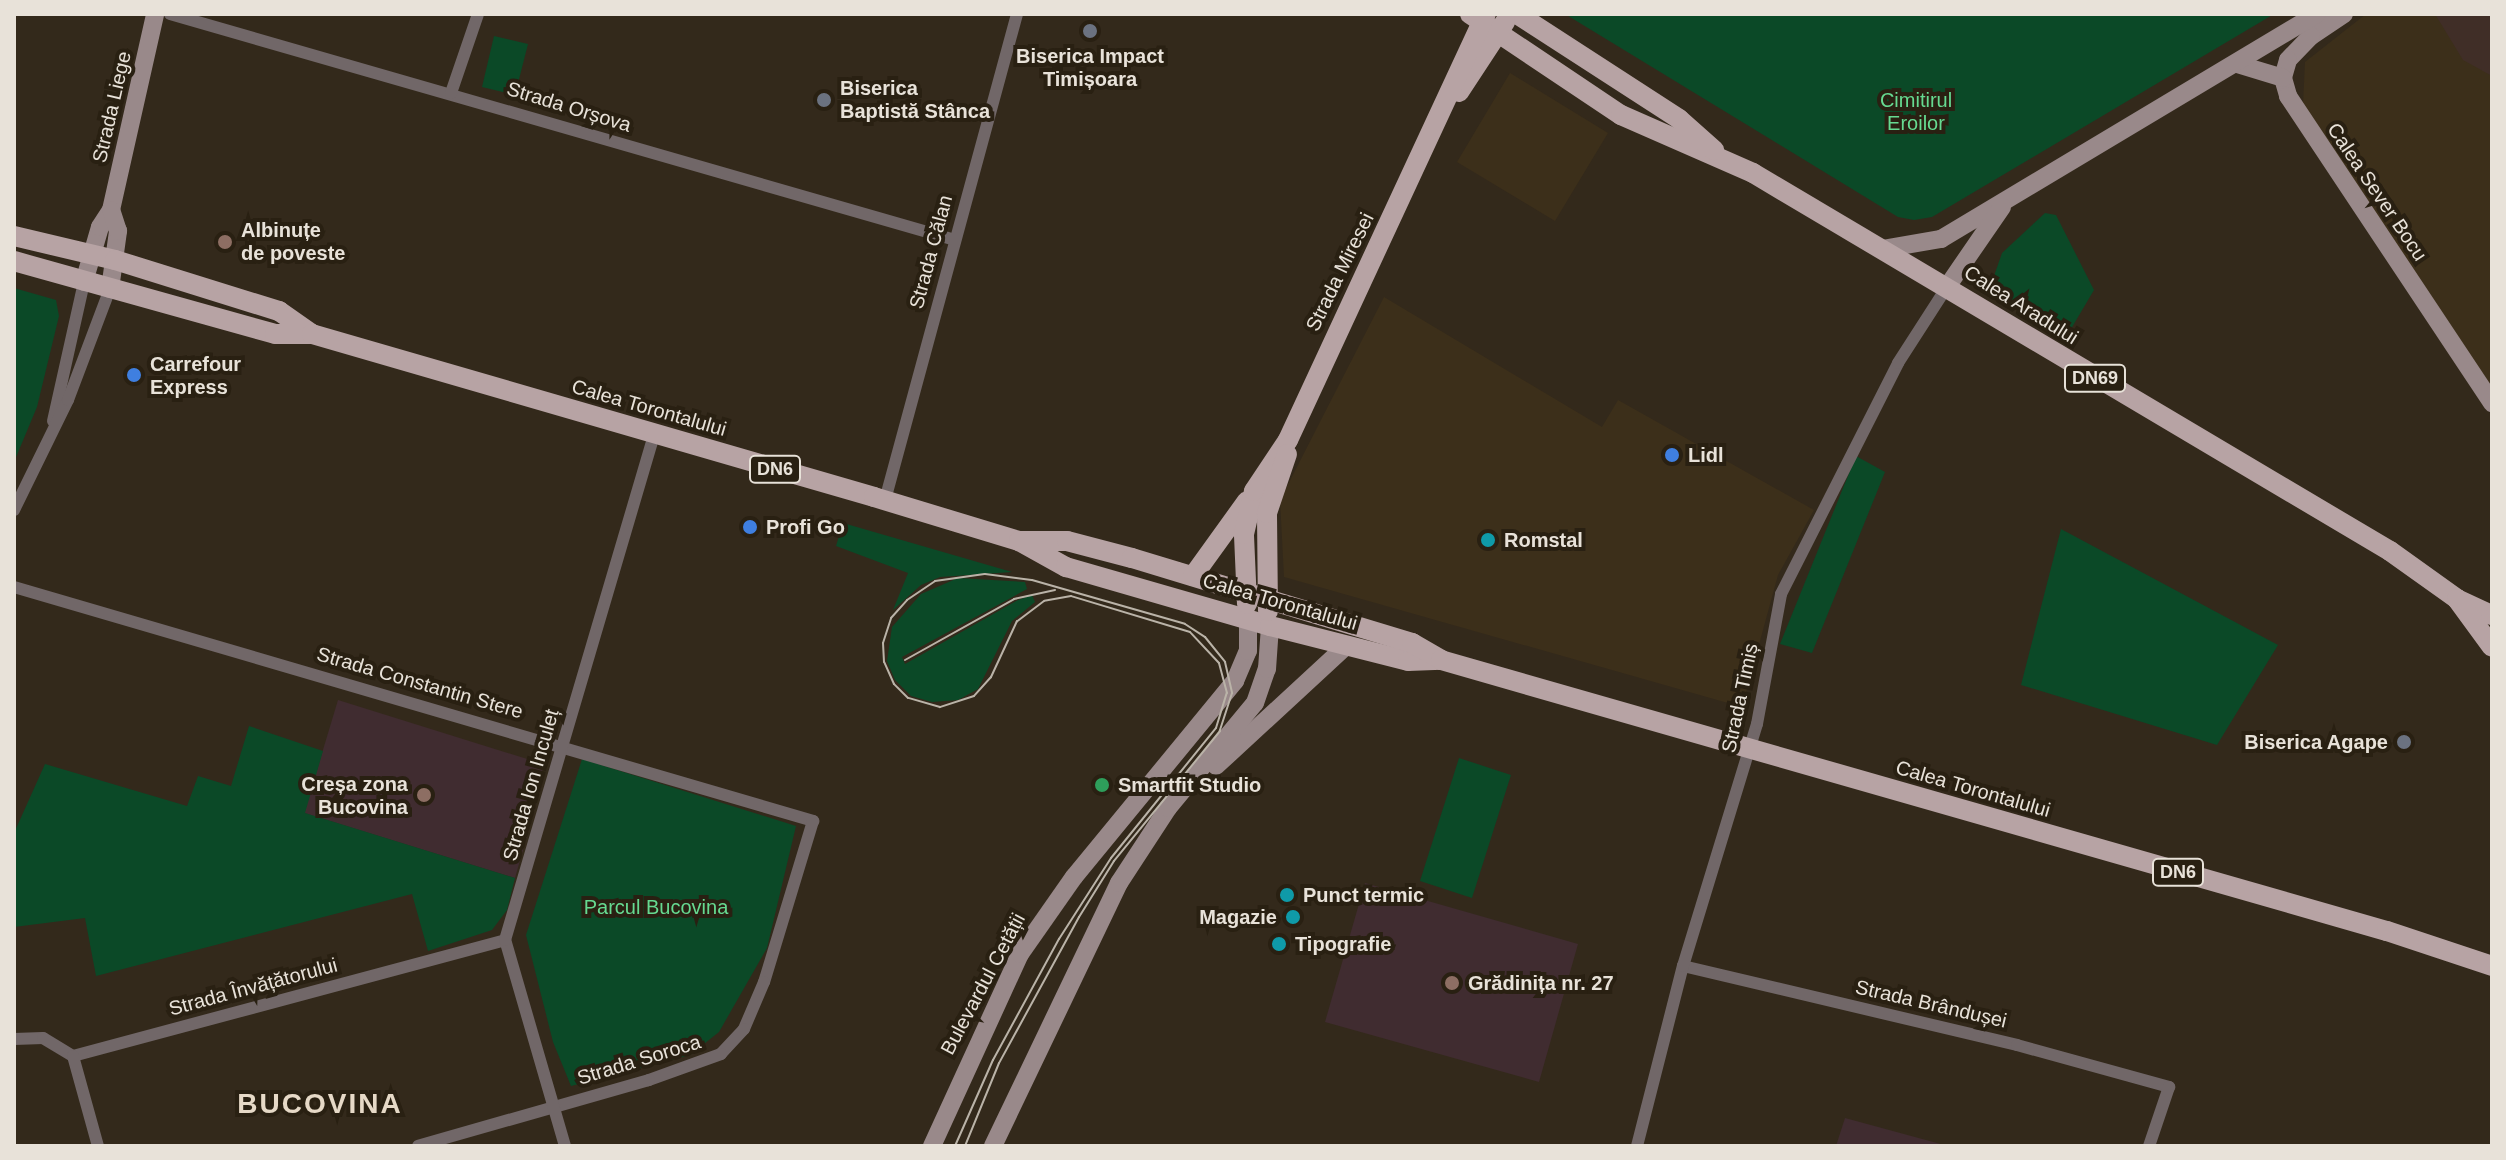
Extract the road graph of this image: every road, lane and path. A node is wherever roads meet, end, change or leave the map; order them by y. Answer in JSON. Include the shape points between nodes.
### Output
{"nodes":[{"id":1,"x":155,"y":14,"type":"edge"},
{"id":2,"x":170,"y":14,"type":"edge"},
{"id":3,"x":478,"y":14,"type":"edge"},
{"id":4,"x":1017,"y":14,"type":"edge"},
{"id":5,"x":1510,"y":14,"type":"edge"},
{"id":6,"x":1517,"y":14,"type":"edge"},
{"id":7,"x":2317,"y":14,"type":"edge"},
{"id":8,"x":2344,"y":14,"type":"edge"},
{"id":9,"x":1484,"y":21,"type":"edge"},
{"id":10,"x":2237,"y":64,"type":"junction"},
{"id":11,"x":2283,"y":78,"type":"junction"},
{"id":12,"x":451,"y":93,"type":"junction"},
{"id":13,"x":1721,"y":155,"type":"junction"},
{"id":14,"x":2013,"y":197,"type":"junction"},
{"id":15,"x":111,"y":210,"type":"junction"},
{"id":16,"x":14,"y":236,"type":"edge"},
{"id":17,"x":955,"y":240,"type":"junction"},
{"id":18,"x":1882,"y":249,"type":"junction"},
{"id":19,"x":90,"y":254,"type":"junction"},
{"id":20,"x":115,"y":260,"type":"junction"},
{"id":21,"x":14,"y":261,"type":"edge"},
{"id":22,"x":84,"y":282,"type":"junction"},
{"id":23,"x":1947,"y":287,"type":"junction"},
{"id":24,"x":110,"y":289,"type":"junction"},
{"id":25,"x":312,"y":334,"type":"junction"},
{"id":26,"x":2492,"y":403,"type":"edge"},
{"id":27,"x":52,"y":424,"type":"junction"},
{"id":28,"x":654,"y":435,"type":"junction"},
{"id":29,"x":1288,"y":440,"type":"junction"},
{"id":30,"x":1254,"y":491,"type":"junction"},
{"id":31,"x":885,"y":500,"type":"junction"},
{"id":32,"x":14,"y":510,"type":"edge"},
{"id":33,"x":1019,"y":541,"type":"junction"},
{"id":34,"x":1193,"y":576,"type":"junction"},
{"id":35,"x":14,"y":587,"type":"edge"},
{"id":36,"x":1246,"y":592,"type":"junction"},
{"id":37,"x":1267,"y":599,"type":"junction"},
{"id":38,"x":2457,"y":599,"type":"junction"},
{"id":39,"x":2492,"y":615,"type":"edge"},
{"id":40,"x":1248,"y":620,"type":"junction"},
{"id":41,"x":1270,"y":626,"type":"junction"},
{"id":42,"x":1345,"y":647,"type":"junction"},
{"id":43,"x":2492,"y":647,"type":"edge"},
{"id":44,"x":1441,"y":660,"type":"junction"},
{"id":45,"x":563,"y":746,"type":"junction"},
{"id":46,"x":1750,"y":752,"type":"junction"},
{"id":47,"x":1181,"y":791,"type":"junction"},
{"id":48,"x":813,"y":821,"type":"joint"},
{"id":49,"x":505,"y":940,"type":"junction"},
{"id":50,"x":1683,"y":966,"type":"junction"},
{"id":51,"x":2492,"y":966,"type":"edge"},
{"id":52,"x":14,"y":1039,"type":"edge"},
{"id":53,"x":73,"y":1056,"type":"junction"},
{"id":54,"x":554,"y":1107,"type":"junction"},
{"id":55,"x":98,"y":1146,"type":"edge"},
{"id":56,"x":418,"y":1146,"type":"edge"},
{"id":57,"x":565,"y":1146,"type":"edge"},
{"id":58,"x":932,"y":1146,"type":"edge"},
{"id":59,"x":993,"y":1146,"type":"edge"},
{"id":60,"x":1637,"y":1146,"type":"edge"},
{"id":61,"x":2149,"y":1146,"type":"edge"}],
"edges":[{"from":1,"to":15,"type":"main road","name":"Strada Liege"},
{"from":2,"to":12,"type":"street","name":"Strada Orșova"},
{"from":3,"to":12,"type":"street"},
{"from":4,"to":17,"type":"street","name":"Strada Călan"},
{"from":5,"to":9,"type":"main road","name":"Strada Miresei"},
{"from":6,"to":13,"type":"main road","name":"Calea Aradului","number":"DN69","via":[[1679,119]]},
{"from":7,"to":10,"type":"main road"},
{"from":8,"to":11,"type":"main road","via":[[2288,60]]},
{"from":9,"to":13,"type":"main road","name":"Calea Aradului","number":"DN69","via":[[1621,115],[1665,139]]},
{"from":9,"to":29,"type":"main road","name":"Strada Miresei"},
{"from":10,"to":11,"type":"main road"},
{"from":10,"to":14,"type":"main road"},
{"from":11,"to":26,"type":"main road","name":"Calea Sever Bocu","via":[[2304,123]]},
{"from":12,"to":17,"type":"street","name":"Strada Orșova"},
{"from":13,"to":18,"type":"main road","name":"Calea Aradului","number":"DN69"},
{"from":14,"to":18,"type":"main road","via":[[1928,244]]},
{"from":14,"to":23,"type":"main road"},
{"from":15,"to":19,"type":"main road","name":"Strada Liege"},
{"from":15,"to":20,"type":"main road","name":"Strada Liege","via":[[118,231]]},
{"from":16,"to":19,"type":"main road","name":"Calea Torontalului","number":"DN6"},
{"from":17,"to":31,"type":"street","name":"Strada Călan"},
{"from":18,"to":23,"type":"main road","name":"Calea Aradului","number":"DN69"},
{"from":19,"to":20,"type":"main road","name":"Calea Torontalului","number":"DN6"},
{"from":19,"to":22,"type":"main road","name":"Strada Liege"},
{"from":20,"to":24,"type":"main road","name":"Strada Liege"},
{"from":20,"to":25,"type":"main road","name":"Calea Torontalului","number":"DN6","via":[[279,311]]},
{"from":21,"to":22,"type":"main road","name":"Calea Torontalului","number":"DN6"},
{"from":22,"to":24,"type":"main road","name":"Calea Torontalului","number":"DN6"},
{"from":22,"to":27,"type":"street"},
{"from":23,"to":38,"type":"main road","name":"Calea Aradului","number":"DN69","via":[[2390,551]]},
{"from":23,"to":46,"type":"street","name":"Strada Timiș","via":[[1898,363],[1781,594]]},
{"from":24,"to":25,"type":"main road","name":"Calea Torontalului","number":"DN6","via":[[275,334]]},
{"from":24,"to":27,"type":"street","via":[[68,400]]},
{"from":25,"to":28,"type":"main road","name":"Calea Torontalului","number":"DN6"},
{"from":27,"to":32,"type":"street"},
{"from":28,"to":31,"type":"main road","name":"Calea Torontalului","number":"DN6"},
{"from":28,"to":45,"type":"street","name":"Strada Ion Inculeț"},
{"from":29,"to":30,"type":"main road","name":"Strada Miresei"},
{"from":29,"to":37,"type":"main road","name":"Strada Miresei","via":[[1267,513]]},
{"from":30,"to":34,"type":"main road"},
{"from":30,"to":36,"type":"main road","name":"Strada Miresei","via":[[1244,534]]},
{"from":31,"to":33,"type":"main road","name":"Calea Torontalului","number":"DN6"},
{"from":33,"to":34,"type":"main road","name":"Calea Torontalului","number":"DN6","via":[[1067,541]]},
{"from":33,"to":40,"type":"main road","name":"Calea Torontalului","number":"DN6","via":[[1066,567]]},
{"from":34,"to":36,"type":"main road","name":"Calea Torontalului","number":"DN6"},
{"from":35,"to":45,"type":"street","name":"Strada Constantin Stere"},
{"from":36,"to":37,"type":"main road","name":"Calea Torontalului","number":"DN6"},
{"from":36,"to":40,"type":"main road","name":"Strada Miresei"},
{"from":37,"to":41,"type":"main road","name":"Strada Miresei"},
{"from":37,"to":44,"type":"main road","name":"Calea Torontalului","number":"DN6","via":[[1412,643]]},
{"from":38,"to":39,"type":"main road","name":"Calea Aradului","number":"DN69"},
{"from":38,"to":43,"type":"main road","name":"Calea Aradului","number":"DN69"},
{"from":40,"to":41,"type":"main road","name":"Calea Torontalului","number":"DN6"},
{"from":40,"to":58,"type":"main road","name":"Bulevardul Cetății","via":[[1248,651],[1235,681],[1064,889],[1020,954]]},
{"from":41,"to":42,"type":"main road","name":"Calea Torontalului","number":"DN6"},
{"from":41,"to":47,"type":"main road","via":[[1267,669],[1255,703]]},
{"from":42,"to":44,"type":"main road","name":"Calea Torontalului","number":"DN6","via":[[1408,661]]},
{"from":42,"to":47,"type":"main road","via":[[1231,755]]},
{"from":44,"to":46,"type":"main road","name":"Calea Torontalului","number":"DN6"},
{"from":45,"to":48,"type":"street","name":"Strada Constantin Stere"},
{"from":45,"to":49,"type":"street","name":"Strada Ion Inculeț"},
{"from":46,"to":50,"type":"street","name":"Strada Timiș"},
{"from":46,"to":51,"type":"main road","name":"Calea Torontalului","number":"DN6","via":[[2387,931]]},
{"from":47,"to":59,"type":"main road","via":[[1107,904]]},
{"from":48,"to":54,"type":"street","name":"Strada Soroca","via":[[764,982],[734,1041],[709,1061]]},
{"from":49,"to":53,"type":"street","name":"Strada Învățătorului"},
{"from":49,"to":54,"type":"street"},
{"from":50,"to":60,"type":"street","name":"Strada Timiș"},
{"from":50,"to":61,"type":"street","name":"Strada Brândușei","via":[[2017,1045],[2169,1087]]},
{"from":52,"to":53,"type":"street","via":[[43,1038]]},
{"from":53,"to":55,"type":"street"},
{"from":54,"to":56,"type":"street","name":"Strada Soroca"},
{"from":54,"to":57,"type":"street"}]}
